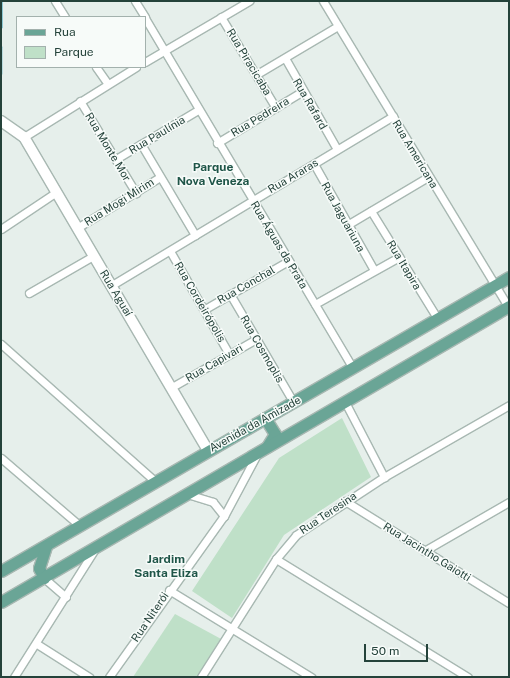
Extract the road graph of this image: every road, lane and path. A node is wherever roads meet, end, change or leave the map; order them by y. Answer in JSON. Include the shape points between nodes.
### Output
{"nodes":[{"id":1,"x":55,"y":1,"type":"edge"},
{"id":2,"x":135,"y":1,"type":"edge"},
{"id":3,"x":248,"y":1,"type":"edge"},
{"id":4,"x":323,"y":1,"type":"edge"},
{"id":5,"x":64,"y":16,"type":"edge"},
{"id":6,"x":144,"y":16,"type":"edge"},
{"id":7,"x":221,"y":17,"type":"junction"},
{"id":8,"x":146,"y":19,"type":"edge"},
{"id":9,"x":338,"y":26,"type":"junction"},
{"id":10,"x":165,"y":51,"type":"junction"},
{"id":11,"x":285,"y":58,"type":"junction"},
{"id":12,"x":146,"y":61,"type":"edge"},
{"id":13,"x":97,"y":68,"type":"edge"},
{"id":14,"x":134,"y":68,"type":"edge"},
{"id":15,"x":257,"y":74,"type":"junction"},
{"id":16,"x":106,"y":83,"type":"junction"},
{"id":17,"x":303,"y":91,"type":"junction"},
{"id":18,"x":80,"y":101,"type":"junction"},
{"id":19,"x":276,"y":108,"type":"junction"},
{"id":20,"x":198,"y":110,"type":"junction"},
{"id":21,"x":393,"y":116,"type":"junction"},
{"id":22,"x":1,"y":121,"type":"edge"},
{"id":23,"x":24,"y":137,"type":"junction"},
{"id":24,"x":217,"y":143,"type":"junction"},
{"id":25,"x":141,"y":144,"type":"junction"},
{"id":26,"x":337,"y":149,"type":"junction"},
{"id":27,"x":116,"y":159,"type":"junction"},
{"id":28,"x":314,"y":164,"type":"junction"},
{"id":29,"x":160,"y":177,"type":"junction"},
{"id":30,"x":428,"y":177,"type":"junction"},
{"id":31,"x":55,"y":193,"type":"junction"},
{"id":32,"x":136,"y":193,"type":"junction"},
{"id":33,"x":253,"y":201,"type":"junction"},
{"id":34,"x":371,"y":211,"type":"junction"},
{"id":35,"x":348,"y":225,"type":"junction"},
{"id":36,"x":77,"y":228,"type":"junction"},
{"id":37,"x":1,"y":229,"type":"edge"},
{"id":38,"x":195,"y":235,"type":"junction"},
{"id":39,"x":170,"y":251,"type":"junction"},
{"id":40,"x":93,"y":256,"type":"junction"},
{"id":41,"x":399,"y":257,"type":"junction"},
{"id":42,"x":288,"y":261,"type":"junction"},
{"id":43,"x":374,"y":270,"type":"junction"},
{"id":44,"x":509,"y":278,"type":"edge"},
{"id":45,"x":112,"y":286,"type":"junction"},
{"id":46,"x":494,"y":286,"type":"junction"},
{"id":47,"x":29,"y":293,"type":"dead end"},
{"id":48,"x":230,"y":294,"type":"junction"},
{"id":49,"x":315,"y":304,"type":"junction"},
{"id":50,"x":509,"y":307,"type":"edge"},
{"id":51,"x":205,"y":309,"type":"junction"},
{"id":52,"x":437,"y":318,"type":"junction"},
{"id":53,"x":256,"y":339,"type":"junction"},
{"id":54,"x":1,"y":344,"type":"edge"},
{"id":55,"x":229,"y":354,"type":"junction"},
{"id":56,"x":353,"y":368,"type":"junction"},
{"id":57,"x":172,"y":387,"type":"junction"},
{"id":58,"x":345,"y":402,"type":"junction"},
{"id":59,"x":294,"y":403,"type":"junction"},
{"id":60,"x":509,"y":405,"type":"edge"},
{"id":61,"x":265,"y":418,"type":"junction"},
{"id":62,"x":208,"y":450,"type":"junction"},
{"id":63,"x":256,"y":456,"type":"junction"},
{"id":64,"x":1,"y":458,"type":"edge"},
{"id":65,"x":384,"y":477,"type":"junction"},
{"id":66,"x":156,"y":482,"type":"junction"},
{"id":67,"x":187,"y":494,"type":"junction"},
{"id":68,"x":345,"y":502,"type":"junction"},
{"id":69,"x":509,"y":502,"type":"edge"},
{"id":70,"x":224,"y":516,"type":"junction"},
{"id":71,"x":79,"y":525,"type":"junction"},
{"id":72,"x":46,"y":546,"type":"junction"},
{"id":73,"x":96,"y":547,"type":"junction"},
{"id":74,"x":424,"y":551,"type":"junction"},
{"id":75,"x":276,"y":559,"type":"junction"},
{"id":76,"x":1,"y":571,"type":"edge"},
{"id":77,"x":44,"y":578,"type":"junction"},
{"id":78,"x":169,"y":590,"type":"junction"},
{"id":79,"x":66,"y":598,"type":"junction"},
{"id":80,"x":1,"y":602,"type":"edge"},
{"id":81,"x":508,"y":602,"type":"edge"},
{"id":82,"x":231,"y":627,"type":"junction"},
{"id":83,"x":38,"y":644,"type":"junction"},
{"id":84,"x":14,"y":677,"type":"edge"},
{"id":85,"x":89,"y":677,"type":"edge"},
{"id":86,"x":109,"y":677,"type":"edge"},
{"id":87,"x":201,"y":677,"type":"edge"},
{"id":88,"x":311,"y":677,"type":"edge"},
{"id":89,"x":468,"y":677,"type":"edge"}],
"edges":[{"from":1,"to":5,"type":"street"},
{"from":2,"to":6,"type":"street","name":"Rua Águas da Prata"},
{"from":3,"to":7,"type":"street"},
{"from":4,"to":9,"type":"street","name":"Rua Americana"},
{"from":7,"to":10,"type":"street"},
{"from":7,"to":15,"type":"street","name":"Rua Piracicaba"},
{"from":8,"to":10,"type":"street","name":"Rua Águas da Prata"},
{"from":9,"to":11,"type":"street"},
{"from":9,"to":21,"type":"street","name":"Rua Americana"},
{"from":10,"to":12,"type":"street"},
{"from":10,"to":20,"type":"street","name":"Rua Águas da Prata"},
{"from":11,"to":15,"type":"street"},
{"from":11,"to":17,"type":"street","name":"Rua Rafard"},
{"from":13,"to":16,"type":"street"},
{"from":14,"to":16,"type":"street"},
{"from":15,"to":19,"type":"street","name":"Rua Piracicaba"},
{"from":16,"to":18,"type":"street"},
{"from":17,"to":19,"type":"street","name":"Rua Pedreira"},
{"from":17,"to":26,"type":"street","name":"Rua Rafard"},
{"from":18,"to":23,"type":"street"},
{"from":18,"to":27,"type":"street","name":"Rua Monte Mor"},
{"from":19,"to":24,"type":"street","name":"Rua Pedreira"},
{"from":20,"to":24,"type":"street","name":"Rua Águas da Prata"},
{"from":20,"to":25,"type":"street","name":"Rua Paulínia"},
{"from":21,"to":26,"type":"street","name":"Rua Araras"},
{"from":21,"to":30,"type":"street","name":"Rua Americana"},
{"from":22,"to":23,"type":"street"},
{"from":23,"to":31,"type":"street","name":"Rua Aguaí"},
{"from":24,"to":33,"type":"street","name":"Rua Águas da Prata"},
{"from":25,"to":27,"type":"street","name":"Rua Paulínia"},
{"from":25,"to":29,"type":"street"},
{"from":26,"to":28,"type":"street","name":"Rua Araras"},
{"from":27,"to":32,"type":"street","name":"Rua Monte Mor"},
{"from":28,"to":33,"type":"street","name":"Rua Araras"},
{"from":28,"to":35,"type":"street","name":"Rua Jaguariuna"},
{"from":29,"to":32,"type":"street","name":"Rua Mogi Mirim"},
{"from":29,"to":38,"type":"street"},
{"from":30,"to":34,"type":"street"},
{"from":30,"to":46,"type":"street","name":"Rua Americana"},
{"from":31,"to":36,"type":"street","name":"Rua Aguaí"},
{"from":31,"to":37,"type":"street"},
{"from":32,"to":36,"type":"street","name":"Rua Mogi Mirim"},
{"from":33,"to":38,"type":"street","name":"Rua Araras"},
{"from":33,"to":42,"type":"street","name":"Rua Águas da Prata"},
{"from":34,"to":35,"type":"street"},
{"from":34,"to":41,"type":"street","name":"Rua Itapira"},
{"from":35,"to":43,"type":"street","name":"Rua Jaguariuna"},
{"from":36,"to":40,"type":"street","name":"Rua Aguaí"},
{"from":38,"to":39,"type":"street","name":"Rua Araras"},
{"from":39,"to":45,"type":"street","name":"Rua Araras"},
{"from":39,"to":51,"type":"street","name":"Rua Cordeirópolis"},
{"from":40,"to":45,"type":"street","name":"Rua Aguaí"},
{"from":40,"to":47,"type":"street"},
{"from":41,"to":43,"type":"street"},
{"from":41,"to":52,"type":"street","name":"Rua Itapira"},
{"from":42,"to":48,"type":"street","name":"Rua Conchal"},
{"from":42,"to":49,"type":"street","name":"Rua Águas da Prata"},
{"from":43,"to":49,"type":"street"},
{"from":44,"to":46,"type":"main road","name":"Avenida da Amizade"},
{"from":45,"to":57,"type":"street","name":"Rua Aguaí"},
{"from":46,"to":50,"type":"street","name":"Rua Americana"},
{"from":46,"to":52,"type":"main road","name":"Avenida da Amizade"},
{"from":48,"to":51,"type":"street","name":"Rua Conchal"},
{"from":48,"to":53,"type":"street","name":"Rua Cosmoplis"},
{"from":49,"to":56,"type":"street","name":"Rua Águas da Prata"},
{"from":50,"to":58,"type":"main road"},
{"from":51,"to":55,"type":"street","name":"Rua Cordeirópolis"},
{"from":52,"to":56,"type":"main road","name":"Avenida da Amizade"},
{"from":53,"to":55,"type":"street","name":"Rua Capivari"},
{"from":53,"to":59,"type":"street","name":"Rua Cosmoplis"},
{"from":54,"to":66,"type":"street"},
{"from":55,"to":57,"type":"street","name":"Rua Capivari"},
{"from":56,"to":59,"type":"main road","name":"Avenida da Amizade"},
{"from":57,"to":62,"type":"street","name":"Rua Aguaí"},
{"from":58,"to":63,"type":"main road"},
{"from":58,"to":65,"type":"street"},
{"from":59,"to":61,"type":"main road","name":"Avenida da Amizade"},
{"from":60,"to":65,"type":"street","name":"Rua Teresina"},
{"from":61,"to":62,"type":"main road","name":"Avenida da Amizade"},
{"from":61,"to":63,"type":"main road","via":[[275,437]]},
{"from":62,"to":66,"type":"main road","name":"Avenida da Amizade"},
{"from":63,"to":67,"type":"main road"},
{"from":63,"to":70,"type":"street","name":"Rua Niterói"},
{"from":64,"to":71,"type":"street"},
{"from":65,"to":68,"type":"street","name":"Rua Teresina"},
{"from":66,"to":71,"type":"main road","name":"Avenida da Amizade"},
{"from":67,"to":70,"type":"street","via":[[213,502]]},
{"from":67,"to":73,"type":"main road"},
{"from":68,"to":74,"type":"street","name":"Rua Jacintho Gaiotti"},
{"from":68,"to":75,"type":"street","name":"Rua Teresina","via":[[296,535]]},
{"from":69,"to":74,"type":"street"},
{"from":70,"to":78,"type":"street","name":"Rua Niterói"},
{"from":71,"to":72,"type":"main road","name":"Avenida da Amizade"},
{"from":72,"to":76,"type":"main road","name":"Avenida da Amizade"},
{"from":72,"to":77,"type":"main road","via":[[39,568]]},
{"from":73,"to":77,"type":"main road"},
{"from":73,"to":79,"type":"street"},
{"from":74,"to":81,"type":"street","name":"Rua Jacintho Gaiotti"},
{"from":75,"to":82,"type":"street","name":"Rua Teresina"},
{"from":75,"to":89,"type":"street"},
{"from":77,"to":79,"type":"street"},
{"from":77,"to":80,"type":"main road"},
{"from":78,"to":82,"type":"street"},
{"from":78,"to":86,"type":"street","name":"Rua Niterói"},
{"from":79,"to":83,"type":"street"},
{"from":82,"to":87,"type":"street","name":"Rua Teresina"},
{"from":82,"to":88,"type":"street"},
{"from":83,"to":84,"type":"street"},
{"from":83,"to":85,"type":"street"}]}
